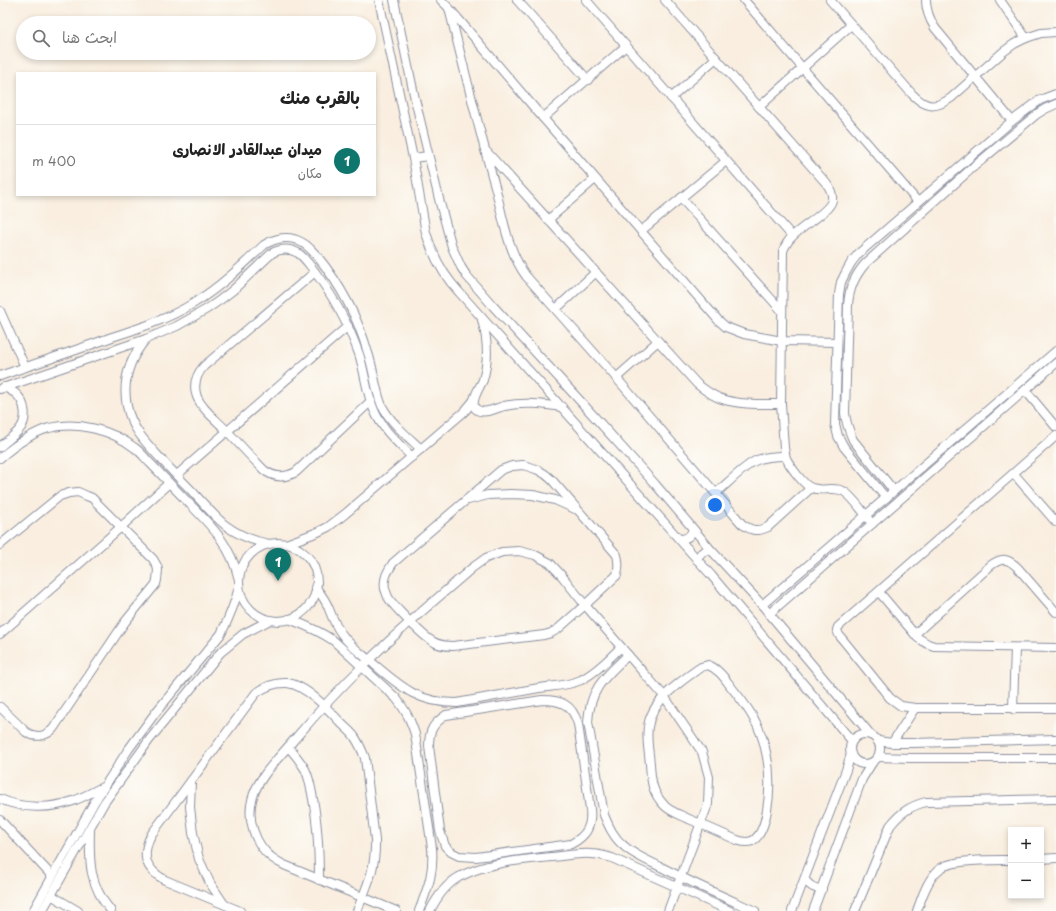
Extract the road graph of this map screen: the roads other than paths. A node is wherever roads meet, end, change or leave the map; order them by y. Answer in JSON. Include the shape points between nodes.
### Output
{"nodes":[{"id":1,"x":379,"y":0,"type":"edge"},
{"id":2,"x":441,"y":0,"type":"edge"},
{"id":3,"x":517,"y":0,"type":"edge"},
{"id":4,"x":586,"y":0,"type":"edge"},
{"id":5,"x":665,"y":0,"type":"edge"},
{"id":6,"x":744,"y":0,"type":"edge"},
{"id":7,"x":752,"y":0,"type":"edge"},
{"id":8,"x":830,"y":0,"type":"edge"},
{"id":9,"x":926,"y":0,"type":"edge"},
{"id":10,"x":1000,"y":0,"type":"edge"},
{"id":11,"x":396,"y":2,"type":"edge"},
{"id":12,"x":449,"y":8,"type":"junction"},
{"id":13,"x":852,"y":25,"type":"junction"},
{"id":14,"x":1056,"y":32,"type":"edge"},
{"id":15,"x":1026,"y":38,"type":"junction"},
{"id":16,"x":626,"y":46,"type":"junction"},
{"id":17,"x":716,"y":58,"type":"junction"},
{"id":18,"x":805,"y":66,"type":"junction"},
{"id":19,"x":975,"y":77,"type":"junction"},
{"id":20,"x":588,"y":80,"type":"junction"},
{"id":21,"x":1056,"y":94,"type":"edge"},
{"id":22,"x":671,"y":98,"type":"junction"},
{"id":23,"x":1056,"y":104,"type":"edge"},
{"id":24,"x":759,"y":107,"type":"junction"},
{"id":25,"x":543,"y":118,"type":"junction"},
{"id":26,"x":1012,"y":121,"type":"junction"},
{"id":27,"x":484,"y":149,"type":"junction"},
{"id":28,"x":428,"y":156,"type":"junction"},
{"id":29,"x":413,"y":158,"type":"junction"},
{"id":30,"x":726,"y":161,"type":"junction"},
{"id":31,"x":965,"y":162,"type":"junction"},
{"id":32,"x":971,"y":169,"type":"junction"},
{"id":33,"x":595,"y":178,"type":"junction"},
{"id":34,"x":681,"y":198,"type":"junction"},
{"id":35,"x":920,"y":200,"type":"junction"},
{"id":36,"x":548,"y":220,"type":"junction"},
{"id":37,"x":641,"y":231,"type":"junction"},
{"id":38,"x":792,"y":236,"type":"junction"},
{"id":39,"x":314,"y":272,"type":"junction"},
{"id":40,"x":596,"y":272,"type":"junction"},
{"id":41,"x":839,"y":294,"type":"junction"},
{"id":42,"x":848,"y":296,"type":"junction"},
{"id":43,"x":556,"y":309,"type":"junction"},
{"id":44,"x":0,"y":311,"type":"edge"},
{"id":45,"x":782,"y":311,"type":"junction"},
{"id":46,"x":481,"y":317,"type":"junction"},
{"id":47,"x":348,"y":326,"type":"junction"},
{"id":48,"x":146,"y":339,"type":"junction"},
{"id":49,"x":658,"y":341,"type":"junction"},
{"id":50,"x":782,"y":341,"type":"junction"},
{"id":51,"x":837,"y":342,"type":"junction"},
{"id":52,"x":1056,"y":351,"type":"edge"},
{"id":53,"x":1056,"y":363,"type":"edge"},
{"id":54,"x":25,"y":367,"type":"junction"},
{"id":55,"x":0,"y":376,"type":"edge"},
{"id":56,"x":616,"y":378,"type":"junction"},
{"id":57,"x":2,"y":388,"type":"edge"},
{"id":58,"x":1025,"y":390,"type":"junction"},
{"id":59,"x":474,"y":400,"type":"junction"},
{"id":60,"x":371,"y":401,"type":"junction"},
{"id":61,"x":781,"y":404,"type":"junction"},
{"id":62,"x":562,"y":407,"type":"junction"},
{"id":63,"x":1056,"y":427,"type":"edge"},
{"id":64,"x":227,"y":431,"type":"junction"},
{"id":65,"x":1056,"y":436,"type":"edge"},
{"id":66,"x":0,"y":447,"type":"edge"},
{"id":67,"x":421,"y":449,"type":"junction"},
{"id":68,"x":412,"y":456,"type":"junction"},
{"id":69,"x":785,"y":456,"type":"junction"},
{"id":70,"x":0,"y":458,"type":"edge"},
{"id":71,"x":1014,"y":474,"type":"junction"},
{"id":72,"x":177,"y":476,"type":"junction"},
{"id":73,"x":169,"y":483,"type":"junction"},
{"id":74,"x":811,"y":488,"type":"junction"},
{"id":75,"x":894,"y":491,"type":"junction"},
{"id":76,"x":716,"y":493,"type":"junction"},
{"id":77,"x":886,"y":498,"type":"junction"},
{"id":78,"x":467,"y":500,"type":"junction"},
{"id":79,"x":576,"y":509,"type":"junction"},
{"id":80,"x":866,"y":516,"type":"junction"},
{"id":81,"x":1056,"y":522,"type":"edge"},
{"id":82,"x":872,"y":524,"type":"junction"},
{"id":83,"x":121,"y":527,"type":"junction"},
{"id":84,"x":693,"y":529,"type":"junction"},
{"id":85,"x":680,"y":539,"type":"junction"},
{"id":86,"x":269,"y":544,"type":"junction"},
{"id":87,"x":286,"y":544,"type":"junction"},
{"id":88,"x":0,"y":545,"type":"edge"},
{"id":89,"x":712,"y":551,"type":"junction"},
{"id":90,"x":698,"y":560,"type":"junction"},
{"id":91,"x":239,"y":583,"type":"junction"},
{"id":92,"x":316,"y":588,"type":"junction"},
{"id":93,"x":879,"y":592,"type":"junction"},
{"id":94,"x":585,"y":605,"type":"junction"},
{"id":95,"x":762,"y":605,"type":"junction"},
{"id":96,"x":1056,"y":612,"type":"edge"},
{"id":97,"x":769,"y":614,"type":"junction"},
{"id":98,"x":289,"y":619,"type":"junction"},
{"id":99,"x":270,"y":620,"type":"junction"},
{"id":100,"x":411,"y":622,"type":"junction"},
{"id":101,"x":0,"y":634,"type":"edge"},
{"id":102,"x":915,"y":634,"type":"junction"},
{"id":103,"x":621,"y":647,"type":"junction"},
{"id":104,"x":1015,"y":648,"type":"junction"},
{"id":105,"x":1056,"y":648,"type":"edge"},
{"id":106,"x":628,"y":654,"type":"junction"},
{"id":107,"x":369,"y":660,"type":"junction"},
{"id":108,"x":362,"y":666,"type":"junction"},
{"id":109,"x":541,"y":688,"type":"junction"},
{"id":110,"x":664,"y":696,"type":"junction"},
{"id":111,"x":542,"y":700,"type":"junction"},
{"id":112,"x":445,"y":703,"type":"junction"},
{"id":113,"x":324,"y":705,"type":"junction"},
{"id":114,"x":0,"y":707,"type":"edge"},
{"id":115,"x":915,"y":708,"type":"junction"},
{"id":116,"x":1056,"y":708,"type":"edge"},
{"id":117,"x":1013,"y":709,"type":"junction"},
{"id":118,"x":446,"y":715,"type":"junction"},
{"id":119,"x":588,"y":722,"type":"junction"},
{"id":120,"x":578,"y":724,"type":"junction"},
{"id":121,"x":875,"y":738,"type":"junction"},
{"id":122,"x":1056,"y":738,"type":"edge"},
{"id":123,"x":852,"y":741,"type":"junction"},
{"id":124,"x":892,"y":743,"type":"junction"},
{"id":125,"x":288,"y":747,"type":"junction"},
{"id":126,"x":851,"y":754,"type":"junction"},
{"id":127,"x":1056,"y":758,"type":"edge"},
{"id":128,"x":875,"y":760,"type":"junction"},
{"id":129,"x":192,"y":780,"type":"junction"},
{"id":130,"x":105,"y":786,"type":"junction"},
{"id":131,"x":0,"y":799,"type":"edge"},
{"id":132,"x":1056,"y":799,"type":"edge"},
{"id":133,"x":604,"y":816,"type":"junction"},
{"id":134,"x":591,"y":818,"type":"junction"},
{"id":135,"x":0,"y":820,"type":"edge"},
{"id":136,"x":700,"y":824,"type":"junction"},
{"id":137,"x":90,"y":828,"type":"junction"},
{"id":138,"x":445,"y":846,"type":"junction"},
{"id":139,"x":432,"y":848,"type":"junction"},
{"id":140,"x":1056,"y":858,"type":"edge"},
{"id":141,"x":1044,"y":859,"type":"edge"},
{"id":142,"x":1008,"y":860,"type":"edge"},
{"id":143,"x":52,"y":876,"type":"junction"},
{"id":144,"x":680,"y":877,"type":"junction"},
{"id":145,"x":319,"y":880,"type":"junction"},
{"id":146,"x":805,"y":880,"type":"junction"},
{"id":147,"x":677,"y":886,"type":"junction"},
{"id":148,"x":822,"y":889,"type":"junction"},
{"id":149,"x":51,"y":895,"type":"junction"},
{"id":150,"x":362,"y":897,"type":"junction"},
{"id":151,"x":225,"y":905,"type":"junction"},
{"id":152,"x":33,"y":911,"type":"edge"},
{"id":153,"x":42,"y":911,"type":"edge"},
{"id":154,"x":78,"y":911,"type":"edge"},
{"id":155,"x":111,"y":911,"type":"edge"},
{"id":156,"x":240,"y":911,"type":"edge"},
{"id":157,"x":357,"y":911,"type":"edge"},
{"id":158,"x":396,"y":911,"type":"edge"},
{"id":159,"x":419,"y":911,"type":"edge"},
{"id":160,"x":430,"y":911,"type":"edge"},
{"id":161,"x":668,"y":911,"type":"edge"},
{"id":162,"x":730,"y":911,"type":"edge"},
{"id":163,"x":755,"y":911,"type":"edge"},
{"id":164,"x":792,"y":911,"type":"edge"},
{"id":165,"x":813,"y":911,"type":"edge"},
{"id":166,"x":855,"y":911,"type":"edge"},
{"id":167,"x":917,"y":911,"type":"edge"}],
"edges":[{"from":1,"to":29,"type":"street"},
{"from":2,"to":12,"type":"street"},
{"from":3,"to":20,"type":"street"},
{"from":4,"to":16,"type":"street"},
{"from":5,"to":17,"type":"street"},
{"from":6,"to":18,"type":"street"},
{"from":7,"to":18,"type":"street"},
{"from":8,"to":13,"type":"street"},
{"from":9,"to":19,"type":"street","via":[[931,22]]},
{"from":10,"to":15,"type":"street"},
{"from":11,"to":28,"type":"street"},
{"from":12,"to":25,"type":"street"},
{"from":12,"to":27,"type":"street"},
{"from":13,"to":18,"type":"street"},
{"from":13,"to":19,"type":"street","via":[[920,102],[942,104]]},
{"from":14,"to":15,"type":"street"},
{"from":15,"to":19,"type":"street","via":[[1003,52]]},
{"from":16,"to":20,"type":"street"},
{"from":16,"to":22,"type":"street"},
{"from":17,"to":22,"type":"street"},
{"from":17,"to":24,"type":"street"},
{"from":18,"to":24,"type":"street"},
{"from":18,"to":35,"type":"street"},
{"from":19,"to":26,"type":"street"},
{"from":20,"to":25,"type":"street"},
{"from":21,"to":26,"type":"street","via":[[1040,100]]},
{"from":22,"to":30,"type":"street"},
{"from":23,"to":32,"type":"street","via":[[1037,114]]},
{"from":24,"to":38,"type":"street","via":[[831,190],[832,199],[829,207]]},
{"from":25,"to":33,"type":"street"},
{"from":26,"to":31,"type":"street"},
{"from":27,"to":36,"type":"street"},
{"from":27,"to":43,"type":"street","via":[[514,255],[526,276]]},
{"from":28,"to":29,"type":"street"},
{"from":28,"to":84,"type":"street","via":[[452,247],[466,275]]},
{"from":29,"to":46,"type":"street","via":[[422,218],[431,250],[445,275]]},
{"from":30,"to":34,"type":"street"},
{"from":30,"to":38,"type":"street"},
{"from":31,"to":32,"type":"street"},
{"from":31,"to":35,"type":"street"},
{"from":32,"to":42,"type":"street","via":[[866,263],[855,278]]},
{"from":33,"to":36,"type":"street"},
{"from":33,"to":37,"type":"street"},
{"from":34,"to":37,"type":"street"},
{"from":34,"to":45,"type":"street"},
{"from":35,"to":41,"type":"street","via":[[858,254],[846,272]]},
{"from":36,"to":40,"type":"street"},
{"from":37,"to":50,"type":"street","via":[[726,327],[744,334]]},
{"from":38,"to":45,"type":"street","via":[[783,251]]},
{"from":39,"to":47,"type":"street","via":[[333,298]]},
{"from":39,"to":48,"type":"street","via":[[297,253],[288,250],[275,251],[233,290],[207,309],[177,326]]},
{"from":39,"to":64,"type":"street","via":[[204,366],[198,374],[195,389],[198,399]]},
{"from":40,"to":43,"type":"street"},
{"from":40,"to":49,"type":"street"},
{"from":41,"to":42,"type":"street"},
{"from":41,"to":51,"type":"street"},
{"from":42,"to":75,"type":"street","via":[[846,422],[853,440]]},
{"from":43,"to":56,"type":"street"},
{"from":44,"to":54,"type":"street"},
{"from":45,"to":50,"type":"street"},
{"from":46,"to":59,"type":"street","via":[[487,342],[486,368]]},
{"from":46,"to":62,"type":"street"},
{"from":47,"to":60,"type":"street","via":[[360,356]]},
{"from":47,"to":64,"type":"street"},
{"from":48,"to":57,"type":"street"},
{"from":48,"to":72,"type":"street","via":[[129,366],[125,387],[127,407],[142,439]]},
{"from":49,"to":56,"type":"street"},
{"from":49,"to":61,"type":"street","via":[[708,393],[734,402]]},
{"from":50,"to":51,"type":"street"},
{"from":50,"to":61,"type":"street"},
{"from":51,"to":77,"type":"street","via":[[835,424],[838,436]]},
{"from":52,"to":75,"type":"street"},
{"from":53,"to":58,"type":"street"},
{"from":54,"to":55,"type":"street"},
{"from":54,"to":67,"type":"street","via":[[148,325],[178,312],[219,286],[269,242],[291,238],[310,249],[324,264],[338,286],[364,339],[379,397],[386,413]]},
{"from":56,"to":76,"type":"street"},
{"from":57,"to":66,"type":"street","via":[[18,396],[24,405],[25,416],[19,430]]},
{"from":58,"to":63,"type":"street"},
{"from":58,"to":82,"type":"street"},
{"from":59,"to":62,"type":"street","via":[[475,407],[484,412],[526,403]]},
{"from":59,"to":67,"type":"street"},
{"from":60,"to":64,"type":"street","via":[[296,472],[287,476],[273,475],[264,470]]},
{"from":60,"to":68,"type":"street","via":[[383,427]]},
{"from":61,"to":69,"type":"street"},
{"from":62,"to":85,"type":"street"},
{"from":64,"to":72,"type":"street"},
{"from":65,"to":71,"type":"street"},
{"from":67,"to":68,"type":"street"},
{"from":68,"to":87,"type":"street","via":[[328,527]]},
{"from":69,"to":74,"type":"street","via":[[804,483]]},
{"from":69,"to":76,"type":"street","via":[[758,459]]},
{"from":70,"to":73,"type":"street","via":[[20,443],[48,428],[90,428],[119,438],[136,449]]},
{"from":71,"to":81,"type":"street"},
{"from":71,"to":93,"type":"street"},
{"from":72,"to":86,"type":"street","via":[[225,524],[250,540]]},
{"from":73,"to":83,"type":"street"},
{"from":73,"to":91,"type":"street","via":[[226,545],[236,567]]},
{"from":74,"to":76,"type":"street","via":[[762,530],[748,528],[742,524]]},
{"from":74,"to":80,"type":"street","via":[[844,491]]},
{"from":75,"to":77,"type":"street"},
{"from":77,"to":80,"type":"street"},
{"from":78,"to":79,"type":"street","via":[[488,495],[533,495],[555,500]]},
{"from":78,"to":79,"type":"street","via":[[501,470],[523,465],[544,472]]},
{"from":78,"to":100,"type":"street","via":[[388,570],[385,579],[388,598]]},
{"from":79,"to":94,"type":"street","via":[[616,555],[619,562],[617,575]]},
{"from":80,"to":82,"type":"street"},
{"from":80,"to":95,"type":"street"},
{"from":82,"to":97,"type":"street"},
{"from":83,"to":88,"type":"street","via":[[92,498],[78,492],[69,493],[56,498]]},
{"from":83,"to":101,"type":"street"},
{"from":83,"to":114,"type":"street","via":[[155,562],[158,570],[156,584],[125,622],[50,732],[42,736],[29,734]]},
{"from":84,"to":85,"type":"street","via":[[685,539]]},
{"from":84,"to":89,"type":"street"},
{"from":85,"to":90,"type":"street"},
{"from":86,"to":87,"type":"street"},
{"from":86,"to":91,"type":"street","via":[[248,557],[242,566]]},
{"from":87,"to":92,"type":"street","via":[[305,554],[315,573]]},
{"from":89,"to":90,"type":"street","via":[[702,551]]},
{"from":89,"to":95,"type":"street"},
{"from":90,"to":123,"type":"street"},
{"from":91,"to":99,"type":"street","via":[[246,604],[261,617]]},
{"from":91,"to":130,"type":"street","via":[[235,603],[221,634],[151,718]]},
{"from":92,"to":98,"type":"street","via":[[307,607]]},
{"from":92,"to":107,"type":"street","via":[[341,634]]},
{"from":93,"to":102,"type":"street"},
{"from":93,"to":115,"type":"street","via":[[838,627],[838,633],[890,698],[901,706]]},
{"from":94,"to":100,"type":"street","via":[[551,633],[453,646],[432,641]]},
{"from":94,"to":100,"type":"street","via":[[550,563],[535,555],[519,551],[502,552],[486,558],[472,568]]},
{"from":94,"to":103,"type":"street"},
{"from":95,"to":97,"type":"street"},
{"from":96,"to":102,"type":"street","via":[[1018,568],[1004,559],[990,566]]},
{"from":97,"to":121,"type":"street"},
{"from":98,"to":99,"type":"street"},
{"from":98,"to":108,"type":"street","via":[[325,634]]},
{"from":99,"to":137,"type":"street","via":[[243,634],[220,653],[138,755],[104,803]]},
{"from":100,"to":107,"type":"street"},
{"from":102,"to":104,"type":"street","via":[[923,642],[934,646]]},
{"from":103,"to":106,"type":"street"},
{"from":103,"to":109,"type":"street","via":[[597,669],[580,680]]},
{"from":104,"to":105,"type":"street"},
{"from":104,"to":117,"type":"street"},
{"from":106,"to":110,"type":"street"},
{"from":106,"to":119,"type":"street","via":[[599,684],[591,702]]},
{"from":107,"to":108,"type":"street"},
{"from":107,"to":112,"type":"street","via":[[409,692]]},
{"from":108,"to":113,"type":"street"},
{"from":108,"to":139,"type":"street","via":[[396,698],[411,721]]},
{"from":109,"to":111,"type":"street"},
{"from":109,"to":112,"type":"street"},
{"from":110,"to":136,"type":"street","via":[[702,752],[709,777],[708,804]]},
{"from":110,"to":136,"type":"street","via":[[649,719],[653,789],[667,807]]},
{"from":110,"to":136,"type":"street","via":[[701,667],[708,665],[715,668],[746,704],[762,738],[767,757],[769,794],[767,814],[757,837],[744,842]]},
{"from":111,"to":118,"type":"street"},
{"from":111,"to":120,"type":"street","via":[[565,704],[576,716]]},
{"from":112,"to":118,"type":"street"},
{"from":113,"to":125,"type":"street"},
{"from":113,"to":129,"type":"street","via":[[300,687],[289,683],[266,686],[248,702]]},
{"from":113,"to":150,"type":"street","via":[[354,735],[365,758],[375,851],[373,871]]},
{"from":115,"to":117,"type":"street"},
{"from":115,"to":124,"type":"street"},
{"from":116,"to":117,"type":"street"},
{"from":118,"to":138,"type":"street","via":[[438,720],[429,737],[440,831]]},
{"from":119,"to":120,"type":"street"},
{"from":119,"to":133,"type":"street"},
{"from":120,"to":134,"type":"street"},
{"from":121,"to":123,"type":"street","via":[[863,734]]},
{"from":121,"to":124,"type":"street"},
{"from":121,"to":128,"type":"street","via":[[880,749]]},
{"from":122,"to":124,"type":"street"},
{"from":123,"to":126,"type":"street"},
{"from":125,"to":145,"type":"street","via":[[302,764],[310,784],[317,829]]},
{"from":125,"to":145,"type":"street","via":[[266,773],[251,800],[253,832],[260,846],[271,857]]},
{"from":126,"to":128,"type":"street","via":[[859,763],[868,764]]},
{"from":126,"to":146,"type":"street"},
{"from":127,"to":128,"type":"street"},
{"from":128,"to":148,"type":"street","via":[[862,779]]},
{"from":129,"to":151,"type":"street","via":[[190,807],[199,859],[210,883]]},
{"from":129,"to":151,"type":"street","via":[[151,835],[146,845],[145,856],[156,875]]},
{"from":130,"to":131,"type":"street","via":[[75,800],[54,806],[22,806]]},
{"from":130,"to":143,"type":"street"},
{"from":132,"to":166,"type":"street","via":[[926,802],[906,810],[890,826]]},
{"from":133,"to":134,"type":"street"},
{"from":133,"to":144,"type":"street","via":[[608,826],[623,845]]},
{"from":134,"to":138,"type":"street","via":[[585,834],[571,844],[476,857],[459,856]]},
{"from":135,"to":143,"type":"street"},
{"from":136,"to":144,"type":"street"},
{"from":137,"to":149,"type":"street"},
{"from":137,"to":155,"type":"street","via":[[90,869],[95,886]]},
{"from":138,"to":139,"type":"street"},
{"from":139,"to":159,"type":"street","via":[[432,872]]},
{"from":140,"to":141,"type":"street"},
{"from":142,"to":167,"type":"street","via":[[948,864],[935,873],[929,882]]},
{"from":143,"to":152,"type":"street"},
{"from":144,"to":147,"type":"street"},
{"from":144,"to":163,"type":"street"},
{"from":145,"to":150,"type":"street"},
{"from":146,"to":148,"type":"street","via":[[812,887]]},
{"from":146,"to":164,"type":"street"},
{"from":147,"to":160,"type":"street","via":[[612,858],[580,854],[522,860],[479,868],[450,884],[435,900]]},
{"from":147,"to":161,"type":"street"},
{"from":147,"to":162,"type":"street"},
{"from":148,"to":165,"type":"street"},
{"from":149,"to":153,"type":"street"},
{"from":149,"to":154,"type":"street"},
{"from":150,"to":157,"type":"street"},
{"from":150,"to":158,"type":"street"},
{"from":151,"to":156,"type":"street"}]}
